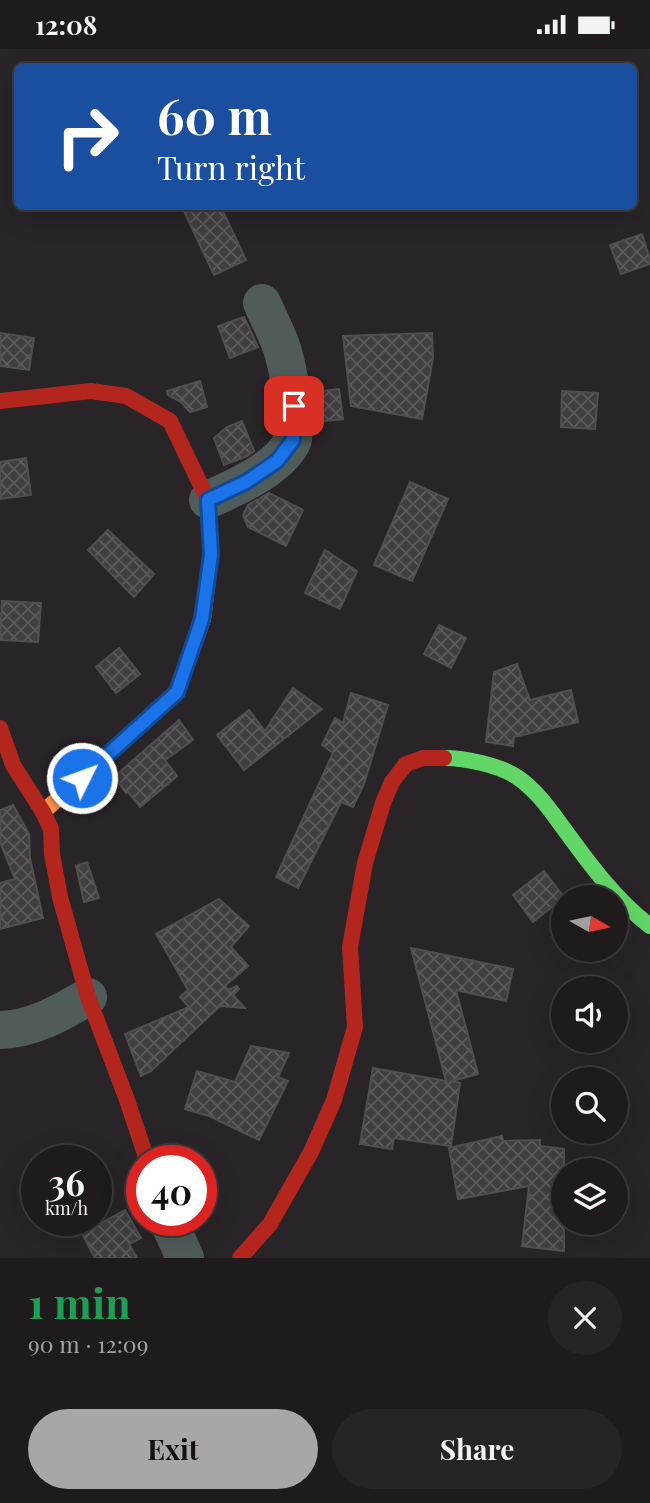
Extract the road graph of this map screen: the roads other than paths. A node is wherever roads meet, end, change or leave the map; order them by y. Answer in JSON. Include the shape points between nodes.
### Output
{"nodes":[{"id":1,"x":262,"y":303,"type":"dead end"},
{"id":2,"x":0,"y":401,"type":"edge"},
{"id":3,"x":208,"y":500,"type":"junction"},
{"id":4,"x":0,"y":728,"type":"edge"},
{"id":5,"x":43,"y":812,"type":"junction"},
{"id":6,"x":646,"y":915,"type":"edge"},
{"id":7,"x":88,"y":997,"type":"junction"},
{"id":8,"x":0,"y":1030,"type":"edge"},
{"id":9,"x":142,"y":1145,"type":"edge"},
{"id":10,"x":175,"y":1236,"type":"edge"},
{"id":11,"x":185,"y":1258,"type":"edge"},
{"id":12,"x":240,"y":1258,"type":"edge"}],
"edges":[{"from":1,"to":3,"type":"street","via":[[283,351],[294,406],[293,440],[277,461]]},
{"from":2,"to":3,"type":"street","via":[[90,391],[126,396],[170,421]]},
{"from":3,"to":5,"type":"street","via":[[211,555],[202,619],[177,692]]},
{"from":4,"to":5,"type":"street","via":[[13,765]]},
{"from":5,"to":7,"type":"street","via":[[51,829],[60,897]]},
{"from":6,"to":12,"type":"street","via":[[623,903],[537,793],[515,775],[457,758],[423,758],[406,764],[383,803],[365,863],[350,947],[355,1027],[334,1100],[270,1224]]},
{"from":7,"to":8,"type":"street","via":[[50,1018]]},
{"from":7,"to":9,"type":"street"},
{"from":10,"to":11,"type":"street"}]}
